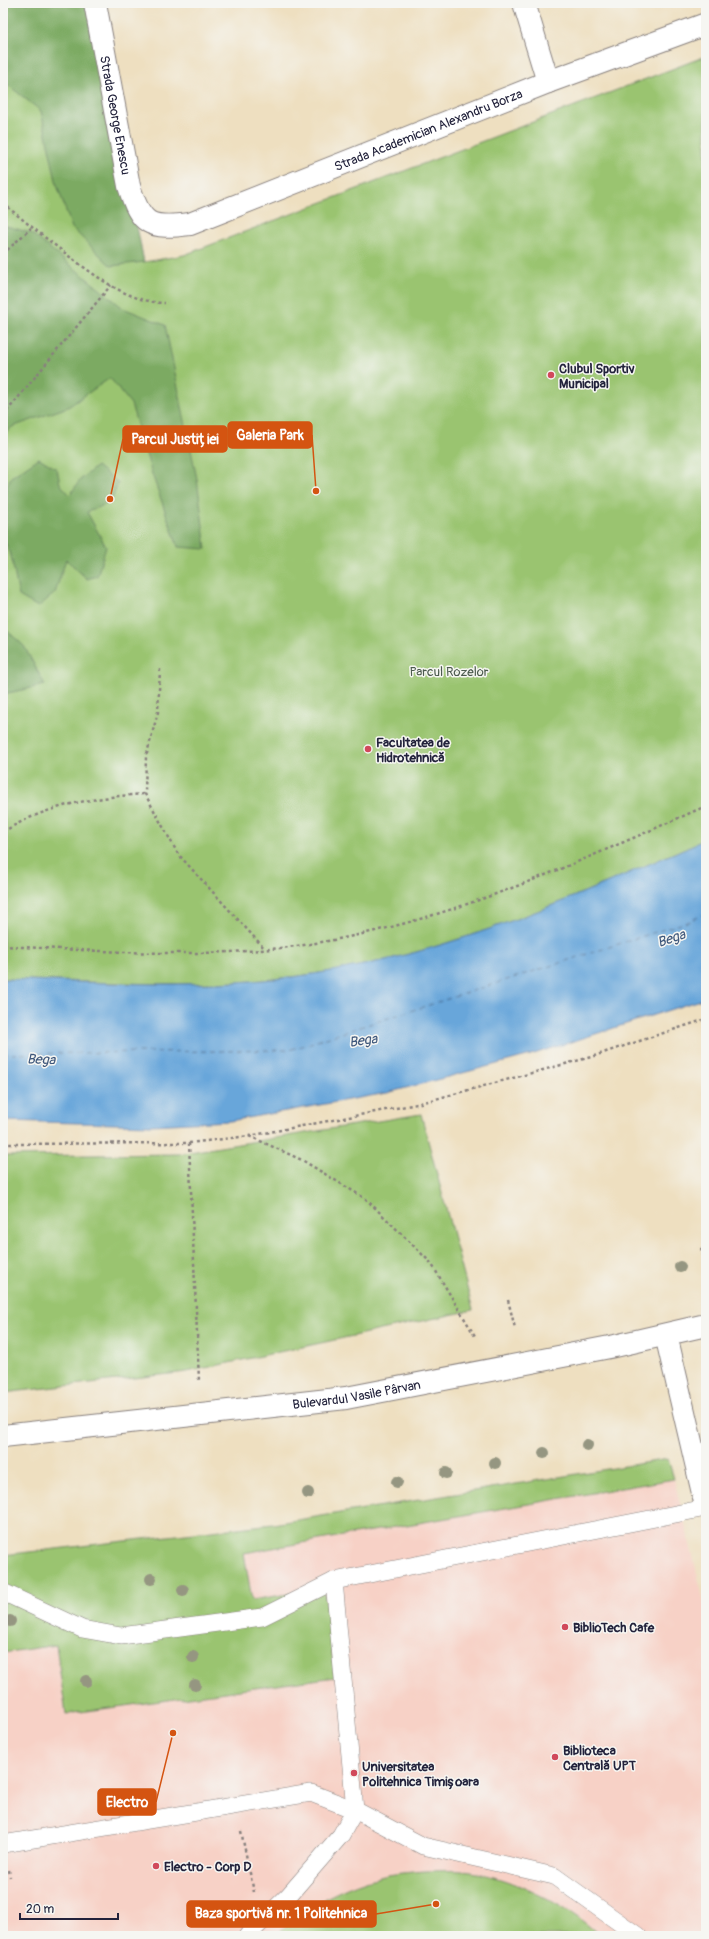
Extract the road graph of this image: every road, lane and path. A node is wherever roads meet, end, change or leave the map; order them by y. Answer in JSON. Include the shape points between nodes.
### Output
{"nodes":[{"id":1,"x":95,"y":3,"type":"edge"},
{"id":2,"x":524,"y":3,"type":"edge"},
{"id":3,"x":706,"y":24,"type":"edge"},
{"id":4,"x":548,"y":82,"type":"junction"},
{"id":5,"x":3,"y":203,"type":"edge"},
{"id":6,"x":148,"y":223,"type":"joint"},
{"id":7,"x":31,"y":228,"type":"junction"},
{"id":8,"x":3,"y":254,"type":"edge"},
{"id":9,"x":111,"y":285,"type":"junction"},
{"id":10,"x":165,"y":304,"type":"dead end"},
{"id":11,"x":3,"y":416,"type":"edge"},
{"id":12,"x":160,"y":669,"type":"dead end"},
{"id":13,"x":145,"y":794,"type":"junction"},
{"id":14,"x":706,"y":806,"type":"edge"},
{"id":15,"x":3,"y":832,"type":"edge"},
{"id":16,"x":3,"y":946,"type":"edge"},
{"id":17,"x":265,"y":949,"type":"junction"},
{"id":18,"x":706,"y":1019,"type":"edge"},
{"id":19,"x":249,"y":1136,"type":"junction"},
{"id":20,"x":189,"y":1143,"type":"junction"},
{"id":21,"x":3,"y":1144,"type":"edge"},
{"id":22,"x":701,"y":1248,"type":"dead end"},
{"id":23,"x":706,"y":1264,"type":"edge"},
{"id":24,"x":508,"y":1300,"type":"dead end"},
{"id":25,"x":706,"y":1325,"type":"edge"},
{"id":26,"x":515,"y":1328,"type":"dead end"},
{"id":27,"x":666,"y":1335,"type":"junction"},
{"id":28,"x":475,"y":1336,"type":"dead end"},
{"id":29,"x":199,"y":1381,"type":"dead end"},
{"id":30,"x":3,"y":1436,"type":"edge"},
{"id":31,"x":706,"y":1507,"type":"edge"},
{"id":32,"x":334,"y":1582,"type":"junction"},
{"id":33,"x":3,"y":1592,"type":"edge"},
{"id":34,"x":236,"y":1806,"type":"junction"},
{"id":35,"x":355,"y":1810,"type":"junction"},
{"id":36,"x":3,"y":1844,"type":"edge"},
{"id":37,"x":261,"y":1922,"type":"junction"},
{"id":38,"x":246,"y":1936,"type":"edge"},
{"id":39,"x":638,"y":1936,"type":"edge"}],
"edges":[{"from":1,"to":6,"type":"street","name":"Strada George Enescu","via":[[129,186],[135,208]]},
{"from":2,"to":4,"type":"street"},
{"from":3,"to":4,"type":"street","name":"Strada Academician Alexandru Borza"},
{"from":4,"to":6,"type":"street","name":"Strada Academician Alexandru Borza","via":[[190,224],[168,227]]},
{"from":5,"to":7,"type":"path"},
{"from":7,"to":8,"type":"path"},
{"from":7,"to":9,"type":"path"},
{"from":9,"to":10,"type":"path","via":[[135,298]]},
{"from":9,"to":11,"type":"path"},
{"from":12,"to":13,"type":"path","via":[[158,712],[146,757]]},
{"from":13,"to":15,"type":"path","via":[[63,805],[22,820]]},
{"from":13,"to":17,"type":"path","via":[[178,854]]},
{"from":14,"to":17,"type":"path","via":[[554,873],[453,909],[362,934]]},
{"from":16,"to":17,"type":"path","via":[[153,953]]},
{"from":18,"to":19,"type":"path","via":[[591,1057],[417,1104]]},
{"from":19,"to":20,"type":"path"},
{"from":19,"to":28,"type":"path","via":[[302,1160],[366,1199],[431,1263]]},
{"from":20,"to":21,"type":"path"},
{"from":20,"to":29,"type":"path"},
{"from":22,"to":23,"type":"path"},
{"from":24,"to":26,"type":"path"},
{"from":25,"to":27,"type":"street","name":"Bulevardul Vasile Pârvan"},
{"from":27,"to":30,"type":"street","name":"Bulevardul Vasile Pârvan","via":[[346,1398]]},
{"from":27,"to":31,"type":"street"},
{"from":31,"to":32,"type":"lane"},
{"from":32,"to":33,"type":"lane","via":[[262,1617],[121,1636],[82,1630]]},
{"from":32,"to":35,"type":"lane"},
{"from":34,"to":35,"type":"lane","via":[[311,1794]]},
{"from":34,"to":36,"type":"lane"},
{"from":34,"to":37,"type":"path"},
{"from":35,"to":37,"type":"lane","via":[[341,1835]]},
{"from":35,"to":39,"type":"lane","via":[[423,1846],[554,1876]]},
{"from":37,"to":38,"type":"lane"}]}
